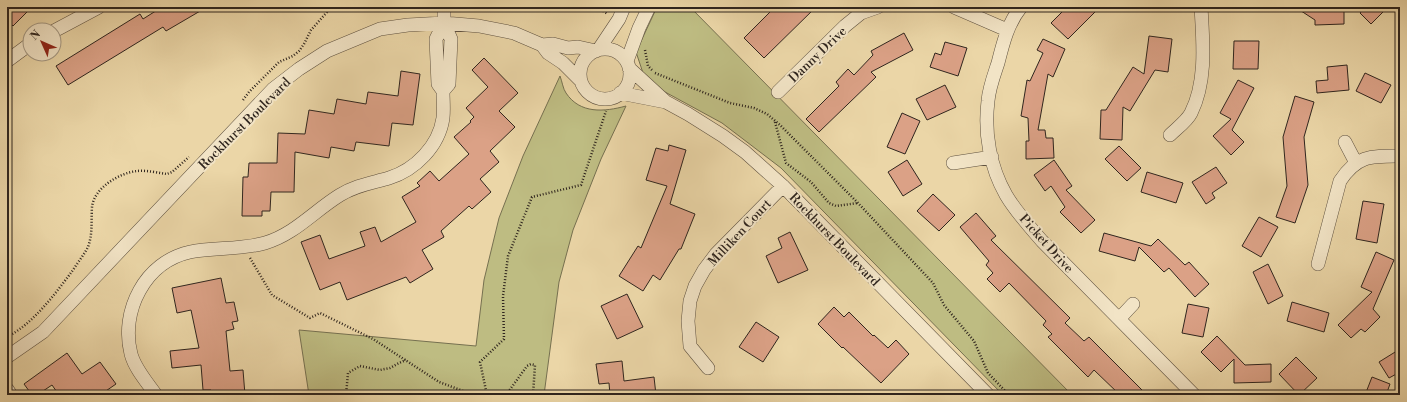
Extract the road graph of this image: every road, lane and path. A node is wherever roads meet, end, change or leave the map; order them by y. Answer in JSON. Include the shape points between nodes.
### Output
{"nodes":[{"id":1,"x":99,"y":7,"type":"edge"},
{"id":2,"x":330,"y":7,"type":"edge"},
{"id":3,"x":444,"y":7,"type":"edge"},
{"id":4,"x":624,"y":7,"type":"edge"},
{"id":5,"x":649,"y":7,"type":"edge"},
{"id":6,"x":878,"y":7,"type":"edge"},
{"id":7,"x":954,"y":7,"type":"edge"},
{"id":8,"x":1021,"y":7,"type":"edge"},
{"id":9,"x":1201,"y":7,"type":"edge"},
{"id":10,"x":444,"y":23,"type":"junction"},
{"id":11,"x":62,"y":27,"type":"edge"},
{"id":12,"x":1007,"y":30,"type":"junction"},
{"id":13,"x":646,"y":44,"type":"dead end"},
{"id":14,"x":542,"y":45,"type":"junction"},
{"id":15,"x":22,"y":50,"type":"edge"},
{"id":16,"x":597,"y":50,"type":"junction"},
{"id":17,"x":7,"y":61,"type":"edge"},
{"id":18,"x":628,"y":64,"type":"junction"},
{"id":19,"x":581,"y":81,"type":"junction"},
{"id":20,"x":778,"y":92,"type":"dead end"},
{"id":21,"x":620,"y":94,"type":"junction"},
{"id":22,"x":242,"y":102,"type":"dead end"},
{"id":23,"x":666,"y":102,"type":"junction"},
{"id":24,"x":606,"y":111,"type":"dead end"},
{"id":25,"x":775,"y":121,"type":"junction"},
{"id":26,"x":1170,"y":135,"type":"dead end"},
{"id":27,"x":1345,"y":142,"type":"dead end"},
{"id":28,"x":193,"y":153,"type":"dead end"},
{"id":29,"x":1400,"y":156,"type":"edge"},
{"id":30,"x":992,"y":157,"type":"junction"},
{"id":31,"x":953,"y":163,"type":"dead end"},
{"id":32,"x":1356,"y":163,"type":"junction"},
{"id":33,"x":783,"y":186,"type":"junction"},
{"id":34,"x":858,"y":203,"type":"junction"},
{"id":35,"x":243,"y":247,"type":"junction"},
{"id":36,"x":1318,"y":264,"type":"dead end"},
{"id":37,"x":1133,"y":304,"type":"dead end"},
{"id":38,"x":1119,"y":319,"type":"junction"},
{"id":39,"x":7,"y":338,"type":"edge"},
{"id":40,"x":7,"y":357,"type":"edge"},
{"id":41,"x":406,"y":360,"type":"junction"},
{"id":42,"x":708,"y":368,"type":"dead end"},
{"id":43,"x":7,"y":389,"type":"edge"},
{"id":44,"x":11,"y":395,"type":"edge"},
{"id":45,"x":156,"y":395,"type":"edge"},
{"id":46,"x":346,"y":395,"type":"edge"},
{"id":47,"x":474,"y":395,"type":"edge"},
{"id":48,"x":487,"y":395,"type":"edge"},
{"id":49,"x":506,"y":395,"type":"edge"},
{"id":50,"x":533,"y":395,"type":"edge"},
{"id":51,"x":988,"y":395,"type":"edge"},
{"id":52,"x":1009,"y":395,"type":"edge"},
{"id":53,"x":1194,"y":395,"type":"edge"}],
"edges":[{"from":1,"to":11,"type":"street"},
{"from":2,"to":22,"type":"path","via":[[311,30],[299,51],[272,68]]},
{"from":3,"to":10,"type":"street"},
{"from":4,"to":16,"type":"street","via":[[619,19]]},
{"from":5,"to":18,"type":"street","via":[[639,28]]},
{"from":6,"to":20,"type":"street","name":"Danny Drive","via":[[861,13],[845,26]]},
{"from":7,"to":12,"type":"street"},
{"from":8,"to":12,"type":"street","name":"Picket Drive"},
{"from":9,"to":26,"type":"street","via":[[1203,48],[1198,94],[1190,114]]},
{"from":10,"to":14,"type":"street","name":"Rockhurst Boulevard","via":[[514,33]]},
{"from":10,"to":35,"type":"street","via":[[436,40],[438,84],[443,91],[443,119],[438,134],[426,154],[403,172],[357,186],[342,194],[291,232],[263,244]]},
{"from":10,"to":40,"type":"street","name":"Rockhurst Boulevard","via":[[380,29],[327,51],[298,69],[274,89],[42,332]]},
{"from":12,"to":30,"type":"street","name":"Picket Drive","via":[[988,100],[987,138]]},
{"from":13,"to":25,"type":"path","via":[[648,66],[655,74],[730,103],[754,108]]},
{"from":14,"to":16,"type":"street","name":"Rockhurst Boulevard"},
{"from":14,"to":19,"type":"street","name":"Rockhurst Boulevard"},
{"from":15,"to":17,"type":"street"},
{"from":16,"to":18,"type":"street","via":[[614,50]]},
{"from":16,"to":19,"type":"street","via":[[586,58],[582,65]]},
{"from":18,"to":21,"type":"street","via":[[628,84]]},
{"from":18,"to":23,"type":"street","name":"Rockhurst Boulevard"},
{"from":19,"to":21,"type":"street","via":[[591,95],[599,98],[608,99]]},
{"from":21,"to":23,"type":"street","name":"Rockhurst Boulevard"},
{"from":23,"to":33,"type":"street","name":"Rockhurst Boulevard","via":[[723,136]]},
{"from":24,"to":48,"type":"path","via":[[581,185],[532,197],[508,256],[503,296],[504,339],[480,362]]},
{"from":25,"to":34,"type":"path"},
{"from":25,"to":34,"type":"path","via":[[786,163],[811,182],[829,203],[836,206]]},
{"from":27,"to":32,"type":"street"},
{"from":28,"to":39,"type":"path","via":[[167,174],[137,171],[120,176],[104,186],[92,206],[91,235],[83,256],[47,303]]},
{"from":29,"to":32,"type":"street","via":[[1377,156]]},
{"from":30,"to":31,"type":"street"},
{"from":30,"to":38,"type":"street","name":"Picket Drive","via":[[1006,195],[1028,225]]},
{"from":32,"to":36,"type":"street","via":[[1347,170],[1340,181]]},
{"from":33,"to":42,"type":"street","name":"Milliken Court","via":[[716,254],[695,286],[688,321],[690,346]]},
{"from":33,"to":51,"type":"street","name":"Rockhurst Boulevard"},
{"from":34,"to":52,"type":"path","via":[[933,283],[944,306],[974,341],[988,373]]},
{"from":35,"to":41,"type":"path","via":[[272,295],[310,318],[320,314],[373,339]]},
{"from":35,"to":45,"type":"street","via":[[189,252],[157,269],[146,279],[130,314],[129,342],[131,356]]},
{"from":37,"to":38,"type":"street"},
{"from":38,"to":53,"type":"street","name":"Picket Drive"},
{"from":41,"to":46,"type":"path","via":[[390,368],[380,370],[360,366],[348,373]]},
{"from":41,"to":47,"type":"path","via":[[439,382]]},
{"from":43,"to":44,"type":"street"},
{"from":49,"to":50,"type":"path","via":[[531,364],[535,365]]}]}
